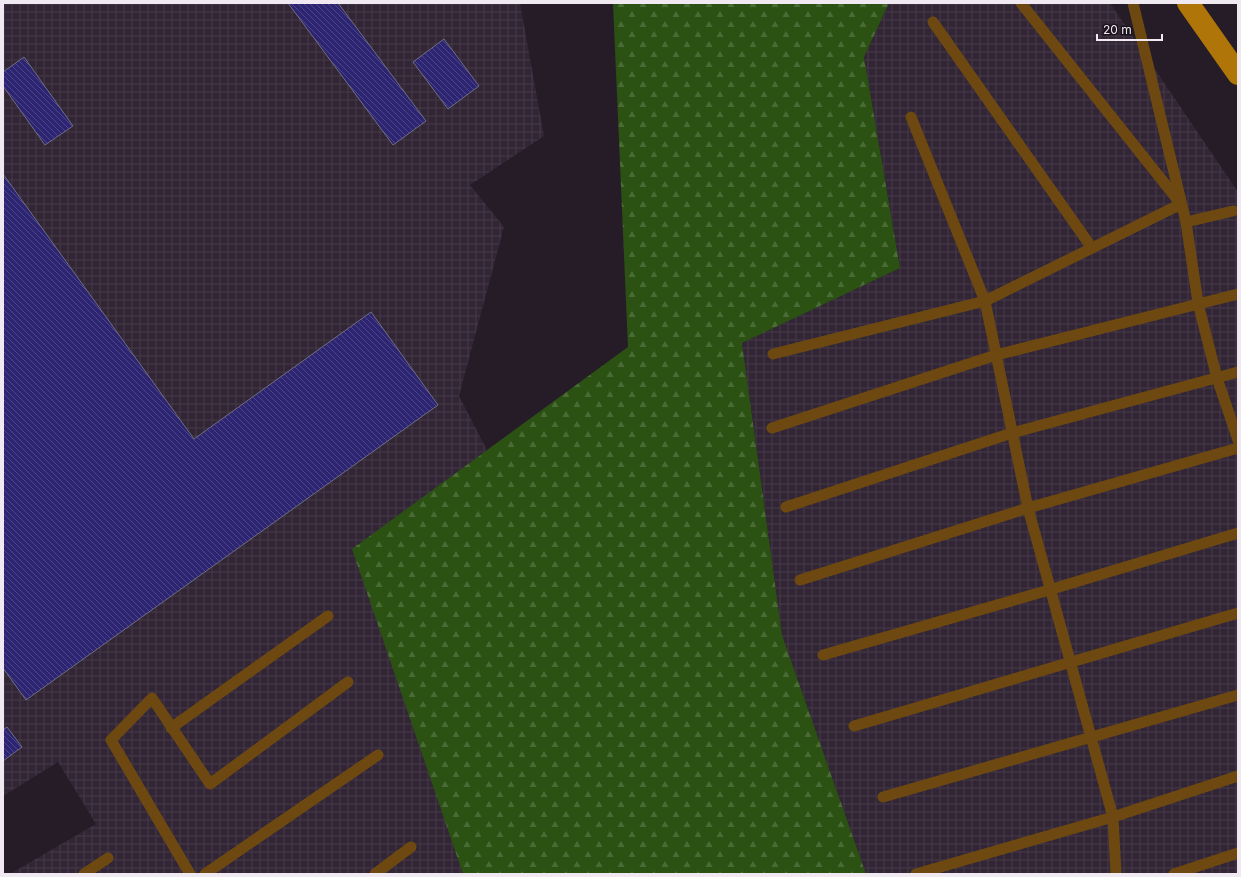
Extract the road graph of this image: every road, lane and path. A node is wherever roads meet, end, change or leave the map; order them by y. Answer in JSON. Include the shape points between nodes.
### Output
{"nodes":[{"id":1,"x":1021,"y":3,"type":"edge"},
{"id":2,"x":1133,"y":3,"type":"edge"},
{"id":3,"x":1188,"y":3,"type":"edge"},
{"id":4,"x":933,"y":22,"type":"dead end"},
{"id":5,"x":1238,"y":74,"type":"edge"},
{"id":6,"x":911,"y":117,"type":"dead end"},
{"id":7,"x":1181,"y":204,"type":"junction"},
{"id":8,"x":1233,"y":211,"type":"dead end"},
{"id":9,"x":1186,"y":222,"type":"junction"},
{"id":10,"x":1092,"y":248,"type":"junction"},
{"id":11,"x":1238,"y":294,"type":"edge"},
{"id":12,"x":985,"y":301,"type":"junction"},
{"id":13,"x":1198,"y":303,"type":"junction"},
{"id":14,"x":772,"y":354,"type":"dead end"},
{"id":15,"x":996,"y":355,"type":"junction"},
{"id":16,"x":1238,"y":372,"type":"edge"},
{"id":17,"x":1217,"y":378,"type":"junction"},
{"id":18,"x":772,"y":428,"type":"dead end"},
{"id":19,"x":1012,"y":433,"type":"junction"},
{"id":20,"x":1238,"y":440,"type":"edge"},
{"id":21,"x":1238,"y":448,"type":"edge"},
{"id":22,"x":786,"y":507,"type":"dead end"},
{"id":23,"x":1028,"y":508,"type":"junction"},
{"id":24,"x":1238,"y":532,"type":"edge"},
{"id":25,"x":800,"y":580,"type":"dead end"},
{"id":26,"x":1049,"y":590,"type":"junction"},
{"id":27,"x":1238,"y":613,"type":"edge"},
{"id":28,"x":328,"y":616,"type":"dead end"},
{"id":29,"x":823,"y":655,"type":"dead end"},
{"id":30,"x":1069,"y":662,"type":"junction"},
{"id":31,"x":348,"y":682,"type":"dead end"},
{"id":32,"x":1238,"y":695,"type":"edge"},
{"id":33,"x":854,"y":726,"type":"dead end"},
{"id":34,"x":171,"y":728,"type":"junction"},
{"id":35,"x":1091,"y":737,"type":"junction"},
{"id":36,"x":378,"y":755,"type":"dead end"},
{"id":37,"x":1238,"y":776,"type":"edge"},
{"id":38,"x":883,"y":796,"type":"dead end"},
{"id":39,"x":1113,"y":817,"type":"junction"},
{"id":40,"x":411,"y":847,"type":"dead end"},
{"id":41,"x":1238,"y":853,"type":"edge"},
{"id":42,"x":108,"y":858,"type":"dead end"},
{"id":43,"x":84,"y":874,"type":"edge"},
{"id":44,"x":190,"y":874,"type":"edge"},
{"id":45,"x":205,"y":874,"type":"edge"},
{"id":46,"x":375,"y":874,"type":"edge"},
{"id":47,"x":916,"y":874,"type":"edge"},
{"id":48,"x":1116,"y":874,"type":"edge"},
{"id":49,"x":1174,"y":874,"type":"edge"}],
"edges":[{"from":1,"to":7,"type":"lane"},
{"from":2,"to":7,"type":"lane"},
{"from":3,"to":5,"type":"main road"},
{"from":4,"to":10,"type":"lane"},
{"from":6,"to":12,"type":"lane"},
{"from":7,"to":9,"type":"lane"},
{"from":7,"to":10,"type":"lane"},
{"from":8,"to":9,"type":"lane"},
{"from":9,"to":13,"type":"lane"},
{"from":10,"to":12,"type":"lane"},
{"from":11,"to":13,"type":"lane"},
{"from":12,"to":14,"type":"lane"},
{"from":12,"to":15,"type":"lane"},
{"from":13,"to":15,"type":"lane"},
{"from":13,"to":17,"type":"lane"},
{"from":15,"to":18,"type":"lane"},
{"from":15,"to":19,"type":"lane"},
{"from":16,"to":17,"type":"lane"},
{"from":17,"to":19,"type":"lane"},
{"from":17,"to":20,"type":"lane"},
{"from":19,"to":22,"type":"lane"},
{"from":19,"to":23,"type":"lane"},
{"from":21,"to":23,"type":"lane"},
{"from":23,"to":25,"type":"lane"},
{"from":23,"to":26,"type":"lane"},
{"from":24,"to":26,"type":"lane"},
{"from":26,"to":29,"type":"lane"},
{"from":26,"to":30,"type":"lane"},
{"from":27,"to":30,"type":"lane"},
{"from":28,"to":34,"type":"lane"},
{"from":30,"to":33,"type":"lane"},
{"from":30,"to":35,"type":"lane"},
{"from":31,"to":34,"type":"lane","via":[[210,784]]},
{"from":32,"to":35,"type":"lane"},
{"from":34,"to":44,"type":"lane","via":[[152,698],[111,740]]},
{"from":35,"to":38,"type":"lane"},
{"from":35,"to":39,"type":"lane"},
{"from":36,"to":45,"type":"lane"},
{"from":37,"to":39,"type":"lane"},
{"from":39,"to":47,"type":"lane"},
{"from":39,"to":48,"type":"lane"},
{"from":40,"to":46,"type":"lane"},
{"from":41,"to":49,"type":"lane"},
{"from":42,"to":43,"type":"lane"}]}
